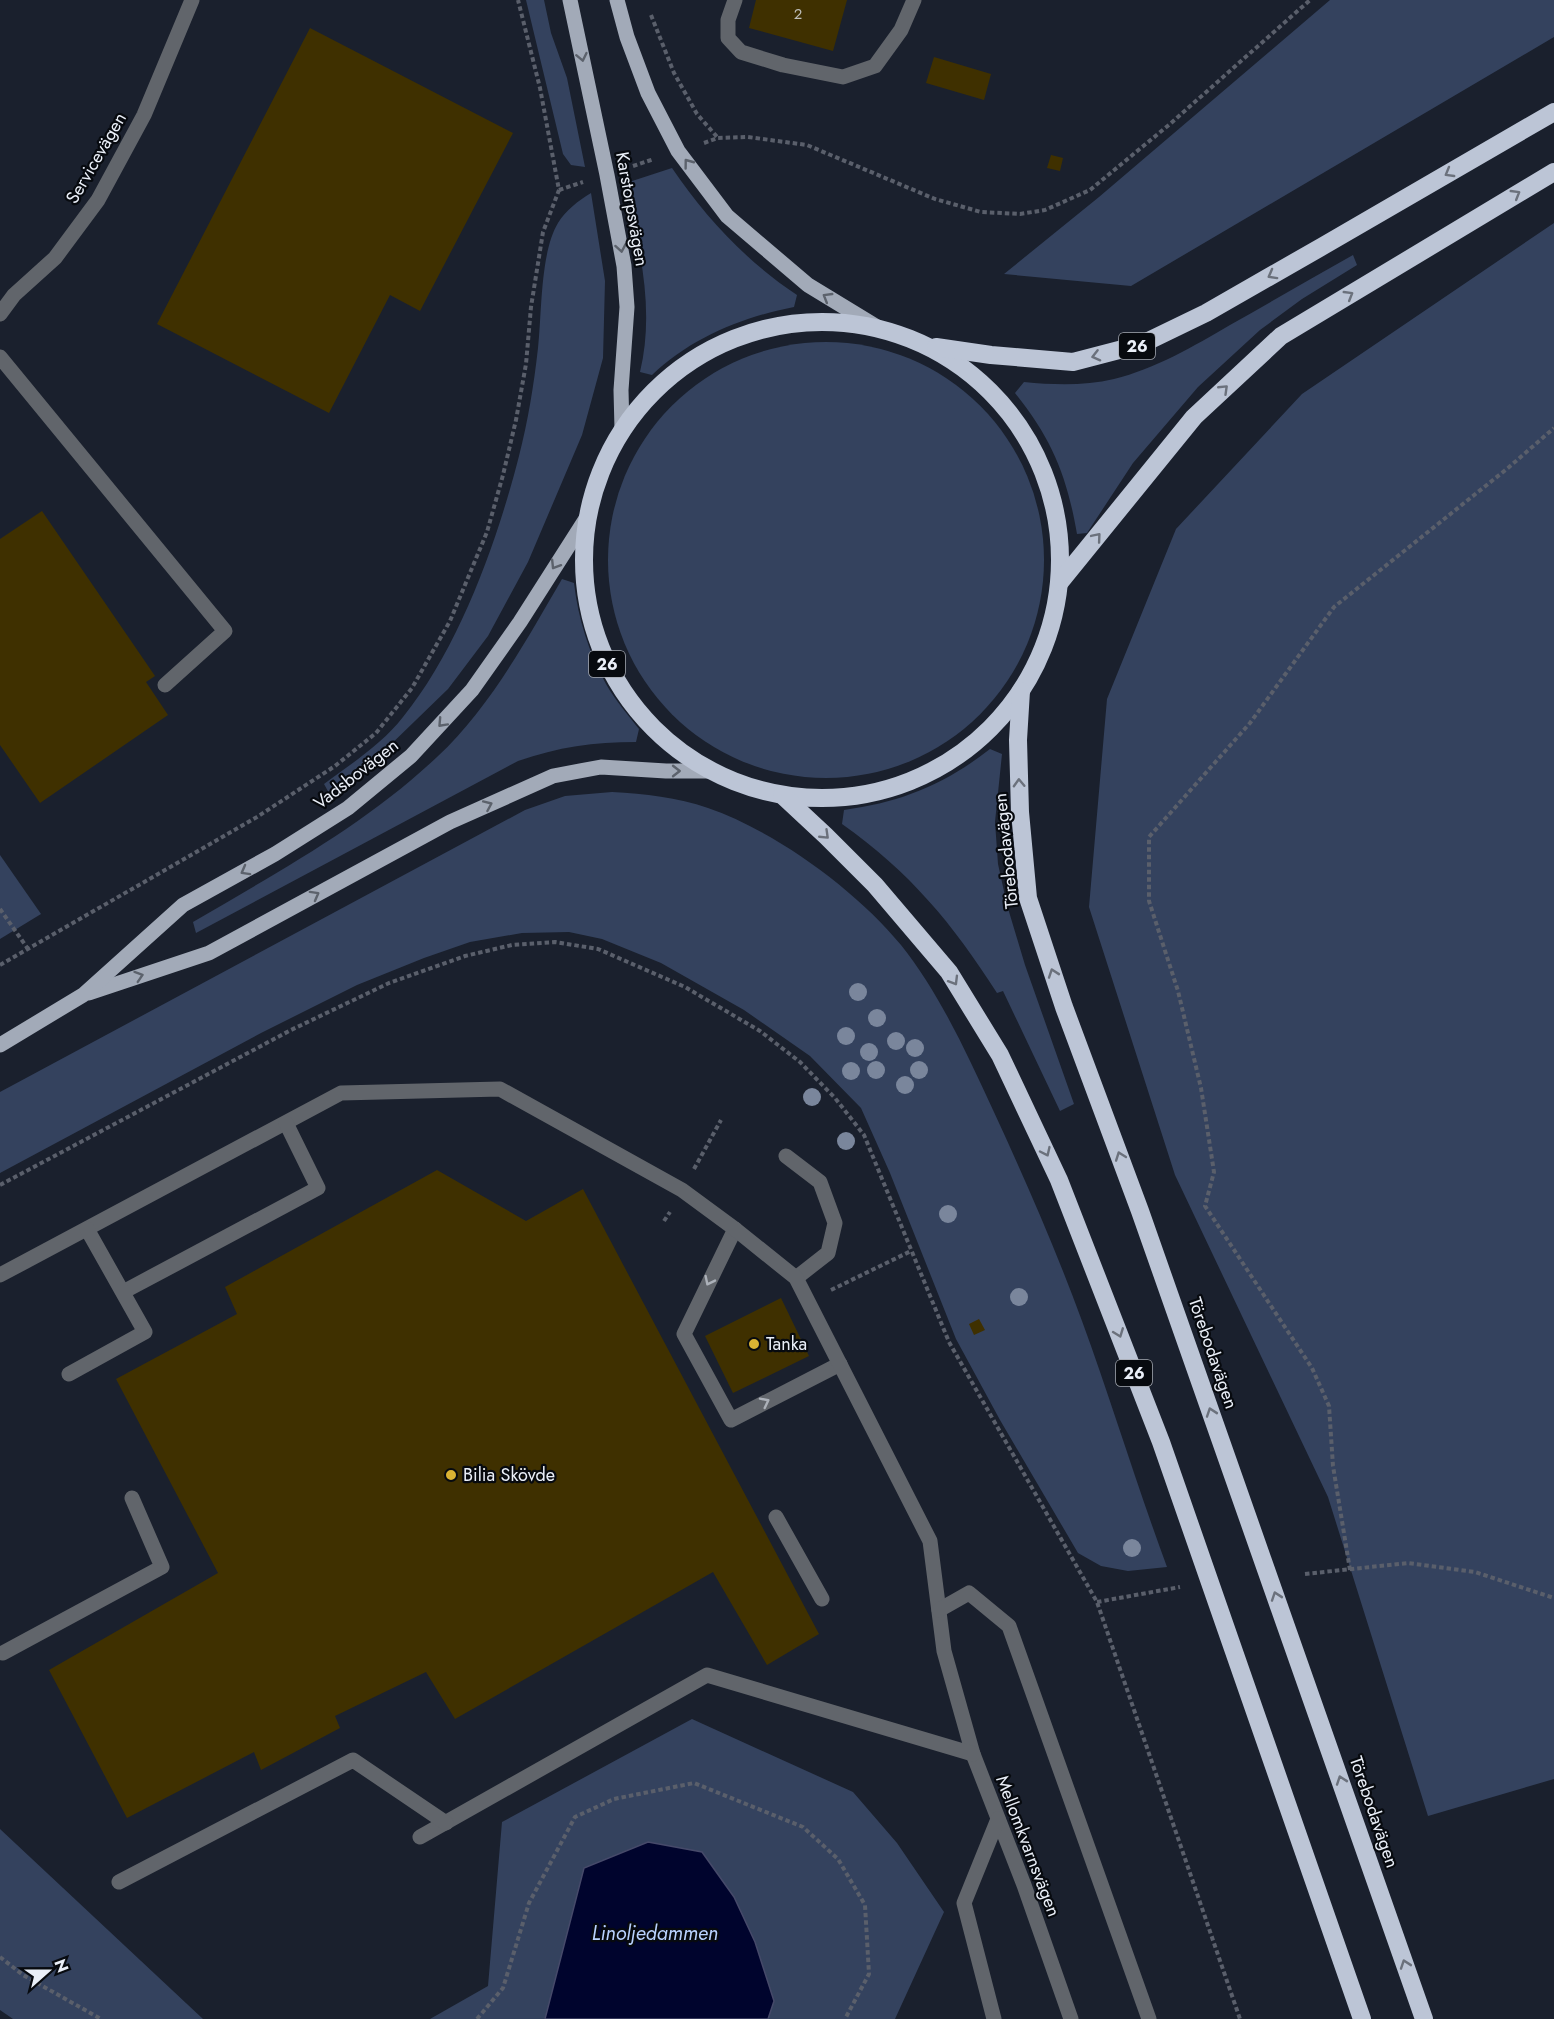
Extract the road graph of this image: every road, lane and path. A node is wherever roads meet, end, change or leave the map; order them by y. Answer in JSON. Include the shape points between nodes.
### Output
{"nodes":[{"id":1,"x":192,"y":0,"type":"edge"},
{"id":2,"x":518,"y":0,"type":"edge"},
{"id":3,"x":570,"y":0,"type":"edge"},
{"id":4,"x":617,"y":0,"type":"edge"},
{"id":5,"x":735,"y":0,"type":"edge"},
{"id":6,"x":914,"y":0,"type":"edge"},
{"id":7,"x":1310,"y":0,"type":"edge"},
{"id":8,"x":650,"y":13,"type":"dead end"},
{"id":9,"x":1554,"y":112,"type":"edge"},
{"id":10,"x":718,"y":138,"type":"junction"},
{"id":11,"x":678,"y":151,"type":"junction"},
{"id":12,"x":1554,"y":172,"type":"edge"},
{"id":13,"x":607,"y":175,"type":"junction"},
{"id":14,"x":559,"y":190,"type":"junction"},
{"id":15,"x":0,"y":314,"type":"edge"},
{"id":16,"x":877,"y":327,"type":"junction"},
{"id":17,"x":928,"y":346,"type":"junction"},
{"id":18,"x":0,"y":357,"type":"edge"},
{"id":19,"x":1554,"y":428,"type":"edge"},
{"id":20,"x":622,"y":429,"type":"junction"},
{"id":21,"x":587,"y":516,"type":"junction"},
{"id":22,"x":1060,"y":582,"type":"junction"},
{"id":23,"x":165,"y":686,"type":"dead end"},
{"id":24,"x":1022,"y":691,"type":"junction"},
{"id":25,"x":711,"y":771,"type":"junction"},
{"id":26,"x":782,"y":795,"type":"junction"},
{"id":27,"x":0,"y":909,"type":"edge"},
{"id":28,"x":28,"y":949,"type":"junction"},
{"id":29,"x":0,"y":966,"type":"edge"},
{"id":30,"x":83,"y":994,"type":"junction"},
{"id":31,"x":0,"y":1045,"type":"edge"},
{"id":32,"x":721,"y":1119,"type":"dead end"},
{"id":33,"x":286,"y":1123,"type":"junction"},
{"id":34,"x":786,"y":1156,"type":"dead end"},
{"id":35,"x":689,"y":1178,"type":"dead end"},
{"id":36,"x":87,"y":1228,"type":"junction"},
{"id":37,"x":735,"y":1229,"type":"junction"},
{"id":38,"x":911,"y":1251,"type":"dead end"},
{"id":39,"x":0,"y":1275,"type":"edge"},
{"id":40,"x":796,"y":1278,"type":"junction"},
{"id":41,"x":123,"y":1292,"type":"junction"},
{"id":42,"x":808,"y":1302,"type":"junction"},
{"id":43,"x":840,"y":1364,"type":"junction"},
{"id":44,"x":69,"y":1374,"type":"dead end"},
{"id":45,"x":132,"y":1498,"type":"dead end"},
{"id":46,"x":776,"y":1516,"type":"dead end"},
{"id":47,"x":1350,"y":1570,"type":"junction"},
{"id":48,"x":1305,"y":1574,"type":"dead end"},
{"id":49,"x":1180,"y":1587,"type":"dead end"},
{"id":50,"x":1554,"y":1598,"type":"edge"},
{"id":51,"x":822,"y":1599,"type":"dead end"},
{"id":52,"x":939,"y":1610,"type":"junction"},
{"id":53,"x":3,"y":1653,"type":"dead end"},
{"id":54,"x":973,"y":1754,"type":"junction"},
{"id":55,"x":998,"y":1819,"type":"junction"},
{"id":56,"x":446,"y":1823,"type":"junction"},
{"id":57,"x":420,"y":1838,"type":"dead end"},
{"id":58,"x":119,"y":1882,"type":"dead end"},
{"id":59,"x":0,"y":1957,"type":"edge"},
{"id":60,"x":101,"y":2019,"type":"edge"},
{"id":61,"x":477,"y":2019,"type":"edge"},
{"id":62,"x":845,"y":2019,"type":"edge"},
{"id":63,"x":994,"y":2019,"type":"edge"},
{"id":64,"x":1071,"y":2019,"type":"edge"},
{"id":65,"x":1149,"y":2019,"type":"edge"},
{"id":66,"x":1240,"y":2019,"type":"edge"},
{"id":67,"x":1362,"y":2019,"type":"edge"},
{"id":68,"x":1424,"y":2019,"type":"edge"}],
"edges":[{"from":1,"to":15,"type":"street","name":"Servicevägen","via":[[144,115],[98,200],[55,258],[14,295]]},
{"from":2,"to":14,"type":"path"},
{"from":3,"to":13,"type":"main road","name":"Karstorpsvägen","one_way":true},
{"from":4,"to":11,"type":"main road","via":[[648,93]]},
{"from":5,"to":6,"type":"street","via":[[728,20],[729,39],[741,52],[843,77],[876,66],[901,30]]},
{"from":7,"to":10,"type":"path","via":[[1099,183],[1045,210],[1020,214],[981,212],[935,199],[807,145],[747,137]]},
{"from":8,"to":10,"type":"path","via":[[674,74],[697,114]]},
{"from":9,"to":17,"type":"highway","number":"26","one_way":true,"via":[[1216,307],[1142,344],[1073,362]]},
{"from":10,"to":11,"type":"path"},
{"from":11,"to":13,"type":"path"},
{"from":16,"to":11,"type":"main road","one_way":true,"via":[[808,285],[727,216]]},
{"from":22,"to":12,"type":"highway","number":"26","one_way":true,"via":[[1194,417],[1281,336]]},
{"from":13,"to":14,"type":"path"},
{"from":13,"to":20,"type":"main road","name":"Karstorpsvägen","one_way":true,"via":[[624,266],[627,307]]},
{"from":14,"to":28,"type":"path","via":[[543,232],[516,420],[487,532],[450,621],[412,688],[376,733],[335,766],[257,817]]},
{"from":16,"to":17,"type":"highway","number":"26"},
{"from":16,"to":20,"type":"highway","number":"26","via":[[805,322],[769,327],[734,338],[671,374]]},
{"from":17,"to":22,"type":"highway","number":"26","via":[[963,367],[994,394],[1020,426],[1040,462],[1053,501],[1060,542]]},
{"from":18,"to":23,"type":"street","via":[[225,631]]},
{"from":19,"to":47,"type":"path","via":[[1334,608],[1250,723],[1149,837],[1149,901],[1178,991],[1208,1130],[1214,1172],[1205,1206],[1312,1368],[1329,1406],[1333,1466]]},
{"from":20,"to":21,"type":"highway","number":"26","via":[[607,456]]},
{"from":21,"to":25,"type":"highway","number":"26","via":[[584,577],[588,607],[607,664],[640,715],[685,756]]},
{"from":21,"to":30,"type":"main road","name":"Vadsbovägen","one_way":true,"via":[[472,690],[411,756],[348,808],[183,905]]},
{"from":22,"to":24,"type":"highway","number":"26","via":[[1047,639]]},
{"from":24,"to":26,"type":"highway","number":"26","via":[[1001,719],[976,742],[917,779],[851,797]]},
{"from":68,"to":24,"type":"highway","name":"Törebodavägen","number":"26","one_way":true,"via":[[1028,898],[1018,740]]},
{"from":25,"to":26,"type":"highway","number":"26","via":[[734,782]]},
{"from":30,"to":25,"type":"main road","name":"Vadsbovägen","one_way":true,"via":[[209,953],[450,822],[553,776],[602,767]]},
{"from":26,"to":67,"type":"highway","number":"26","one_way":true,"via":[[875,885],[949,972],[1000,1055],[1059,1180],[1161,1442]]},
{"from":27,"to":28,"type":"path"},
{"from":28,"to":29,"type":"path"},
{"from":30,"to":31,"type":"main road","name":"Vadsbovägen"},
{"from":32,"to":35,"type":"path"},
{"from":33,"to":36,"type":"street"},
{"from":33,"to":37,"type":"street","via":[[341,1093],[500,1089],[682,1190]]},
{"from":33,"to":41,"type":"street","via":[[318,1188]]},
{"from":34,"to":40,"type":"street","via":[[820,1182],[835,1223],[828,1253]]},
{"from":36,"to":39,"type":"street"},
{"from":36,"to":41,"type":"street"},
{"from":37,"to":40,"type":"street"},
{"from":37,"to":43,"type":"street","one_way":true,"via":[[684,1334],[731,1420]]},
{"from":38,"to":42,"type":"path"},
{"from":40,"to":42,"type":"street","name":"Mellomkvarnsvägen"},
{"from":41,"to":44,"type":"street","via":[[145,1332]]},
{"from":42,"to":43,"type":"street","name":"Mellomkvarnsvägen"},
{"from":43,"to":52,"type":"street","name":"Mellomkvarnsvägen","via":[[930,1541]]},
{"from":45,"to":53,"type":"street","via":[[162,1567]]},
{"from":46,"to":51,"type":"street"},
{"from":47,"to":48,"type":"path"},
{"from":47,"to":50,"type":"path","via":[[1408,1563],[1475,1572]]},
{"from":49,"to":66,"type":"path","via":[[1097,1602]]},
{"from":52,"to":54,"type":"street","name":"Mellomkvarnsvägen","via":[[944,1651]]},
{"from":52,"to":65,"type":"street","via":[[969,1593],[1009,1626]]},
{"from":54,"to":55,"type":"street","name":"Mellomkvarnsvägen"},
{"from":54,"to":56,"type":"street","via":[[707,1675]]},
{"from":55,"to":63,"type":"street","via":[[964,1903]]},
{"from":55,"to":64,"type":"street","name":"Mellomkvarnsvägen"},
{"from":56,"to":57,"type":"street"},
{"from":56,"to":58,"type":"street","via":[[352,1760]]},
{"from":59,"to":60,"type":"path","via":[[23,1975]]},
{"from":61,"to":62,"type":"path","via":[[503,1988],[528,1904],[575,1817],[614,1798],[694,1783],[803,1827],[838,1859],[865,1905],[869,1974]]}]}
